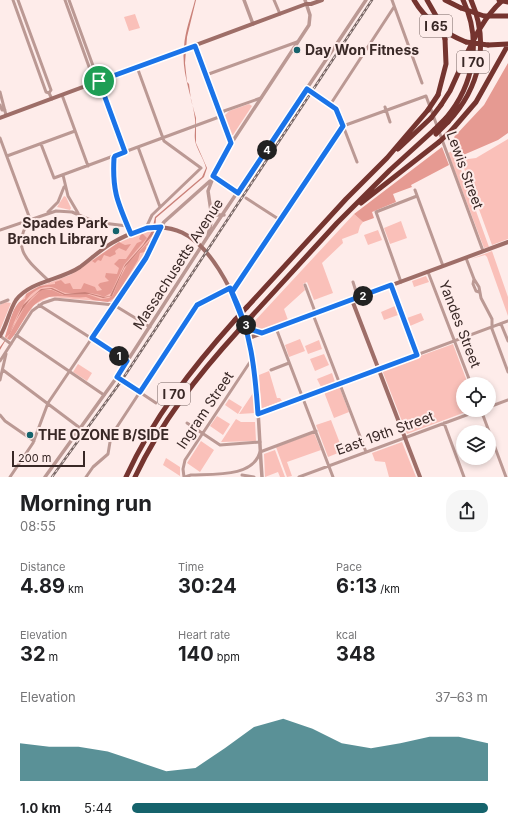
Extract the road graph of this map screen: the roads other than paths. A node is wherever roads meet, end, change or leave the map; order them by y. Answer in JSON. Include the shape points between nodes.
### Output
{"nodes":[{"id":1,"x":13,"y":0,"type":"edge"},
{"id":2,"x":18,"y":0,"type":"edge"},
{"id":3,"x":64,"y":0,"type":"edge"},
{"id":4,"x":69,"y":0,"type":"edge"},
{"id":5,"x":244,"y":0,"type":"edge"},
{"id":6,"x":274,"y":0,"type":"edge"},
{"id":7,"x":322,"y":0,"type":"edge"},
{"id":8,"x":366,"y":0,"type":"edge"},
{"id":9,"x":392,"y":0,"type":"edge"},
{"id":10,"x":414,"y":0,"type":"edge"},
{"id":11,"x":428,"y":0,"type":"edge"},
{"id":12,"x":445,"y":0,"type":"edge"},
{"id":13,"x":463,"y":0,"type":"edge"},
{"id":14,"x":471,"y":0,"type":"edge"},
{"id":15,"x":499,"y":0,"type":"edge"},
{"id":16,"x":503,"y":0,"type":"edge"},
{"id":17,"x":307,"y":1,"type":"edge"},
{"id":18,"x":508,"y":2,"type":"edge"},
{"id":19,"x":394,"y":7,"type":"junction"},
{"id":20,"x":280,"y":14,"type":"junction"},
{"id":21,"x":508,"y":16,"type":"edge"},
{"id":22,"x":253,"y":24,"type":"junction"},
{"id":23,"x":297,"y":42,"type":"junction"},
{"id":24,"x":195,"y":46,"type":"junction"},
{"id":25,"x":507,"y":46,"type":"edge"},
{"id":26,"x":137,"y":67,"type":"junction"},
{"id":27,"x":206,"y":75,"type":"junction"},
{"id":28,"x":95,"y":76,"type":"junction"},
{"id":29,"x":98,"y":81,"type":"junction"},
{"id":30,"x":422,"y":83,"type":"dead end"},
{"id":31,"x":307,"y":89,"type":"junction"},
{"id":32,"x":0,"y":92,"type":"edge"},
{"id":33,"x":49,"y":93,"type":"junction"},
{"id":34,"x":62,"y":95,"type":"junction"},
{"id":35,"x":261,"y":98,"type":"junction"},
{"id":36,"x":52,"y":99,"type":"junction"},
{"id":37,"x":330,"y":105,"type":"junction"},
{"id":38,"x":0,"y":106,"type":"edge"},
{"id":39,"x":385,"y":107,"type":"dead end"},
{"id":40,"x":4,"y":110,"type":"junction"},
{"id":41,"x":386,"y":111,"type":"junction"},
{"id":42,"x":221,"y":115,"type":"junction"},
{"id":43,"x":6,"y":116,"type":"junction"},
{"id":44,"x":0,"y":118,"type":"edge"},
{"id":45,"x":447,"y":120,"type":"junction"},
{"id":46,"x":390,"y":122,"type":"dead end"},
{"id":47,"x":343,"y":126,"type":"junction"},
{"id":48,"x":75,"y":131,"type":"junction"},
{"id":49,"x":0,"y":138,"type":"edge"},
{"id":50,"x":163,"y":138,"type":"junction"},
{"id":51,"x":231,"y":143,"type":"junction"},
{"id":52,"x":41,"y":144,"type":"junction"},
{"id":53,"x":138,"y":147,"type":"junction"},
{"id":54,"x":125,"y":152,"type":"junction"},
{"id":55,"x":7,"y":156,"type":"junction"},
{"id":56,"x":115,"y":156,"type":"junction"},
{"id":57,"x":383,"y":161,"type":"junction"},
{"id":58,"x":357,"y":162,"type":"dead end"},
{"id":59,"x":88,"y":166,"type":"junction"},
{"id":60,"x":64,"y":175,"type":"junction"},
{"id":61,"x":213,"y":176,"type":"junction"},
{"id":62,"x":211,"y":180,"type":"junction"},
{"id":63,"x":65,"y":186,"type":"junction"},
{"id":64,"x":415,"y":190,"type":"dead end"},
{"id":65,"x":238,"y":193,"type":"junction"},
{"id":66,"x":417,"y":196,"type":"junction"},
{"id":67,"x":246,"y":198,"type":"dead end"},
{"id":68,"x":160,"y":207,"type":"junction"},
{"id":69,"x":48,"y":212,"type":"junction"},
{"id":70,"x":212,"y":212,"type":"junction"},
{"id":71,"x":224,"y":214,"type":"junction"},
{"id":72,"x":80,"y":215,"type":"junction"},
{"id":73,"x":30,"y":219,"type":"junction"},
{"id":74,"x":280,"y":220,"type":"junction"},
{"id":75,"x":337,"y":223,"type":"junction"},
{"id":76,"x":127,"y":226,"type":"junction"},
{"id":77,"x":147,"y":227,"type":"junction"},
{"id":78,"x":159,"y":227,"type":"junction"},
{"id":79,"x":0,"y":230,"type":"edge"},
{"id":80,"x":131,"y":234,"type":"junction"},
{"id":81,"x":208,"y":236,"type":"junction"},
{"id":82,"x":508,"y":242,"type":"edge"},
{"id":83,"x":202,"y":246,"type":"junction"},
{"id":84,"x":483,"y":251,"type":"junction"},
{"id":85,"x":466,"y":258,"type":"junction"},
{"id":86,"x":443,"y":266,"type":"junction"},
{"id":87,"x":428,"y":272,"type":"junction"},
{"id":88,"x":49,"y":281,"type":"junction"},
{"id":89,"x":353,"y":282,"type":"dead end"},
{"id":90,"x":400,"y":282,"type":"junction"},
{"id":91,"x":391,"y":285,"type":"junction"},
{"id":92,"x":305,"y":286,"type":"dead end"},
{"id":93,"x":231,"y":290,"type":"junction"},
{"id":94,"x":358,"y":298,"type":"junction"},
{"id":95,"x":8,"y":300,"type":"dead end"},
{"id":96,"x":352,"y":300,"type":"junction"},
{"id":97,"x":0,"y":303,"type":"edge"},
{"id":98,"x":39,"y":305,"type":"junction"},
{"id":99,"x":114,"y":305,"type":"junction"},
{"id":100,"x":314,"y":314,"type":"junction"},
{"id":101,"x":508,"y":321,"type":"edge"},
{"id":102,"x":501,"y":324,"type":"junction"},
{"id":103,"x":150,"y":327,"type":"junction"},
{"id":104,"x":492,"y":327,"type":"junction"},
{"id":105,"x":246,"y":328,"type":"junction"},
{"id":106,"x":276,"y":328,"type":"junction"},
{"id":107,"x":262,"y":333,"type":"junction"},
{"id":108,"x":16,"y":335,"type":"junction"},
{"id":109,"x":2,"y":338,"type":"edge"},
{"id":110,"x":92,"y":338,"type":"junction"},
{"id":111,"x":249,"y":338,"type":"junction"},
{"id":112,"x":454,"y":341,"type":"junction"},
{"id":113,"x":508,"y":341,"type":"edge"},
{"id":114,"x":9,"y":344,"type":"junction"},
{"id":115,"x":7,"y":350,"type":"junction"},
{"id":116,"x":417,"y":355,"type":"junction"},
{"id":117,"x":253,"y":357,"type":"junction"},
{"id":118,"x":0,"y":361,"type":"edge"},
{"id":119,"x":127,"y":361,"type":"junction"},
{"id":120,"x":289,"y":363,"type":"junction"},
{"id":121,"x":378,"y":369,"type":"junction"},
{"id":122,"x":3,"y":370,"type":"junction"},
{"id":123,"x":271,"y":370,"type":"dead end"},
{"id":124,"x":69,"y":371,"type":"junction"},
{"id":125,"x":508,"y":372,"type":"edge"},
{"id":126,"x":117,"y":377,"type":"junction"},
{"id":127,"x":468,"y":377,"type":"edge"},
{"id":128,"x":0,"y":380,"type":"edge"},
{"id":129,"x":339,"y":384,"type":"junction"},
{"id":130,"x":140,"y":392,"type":"junction"},
{"id":131,"x":104,"y":395,"type":"junction"},
{"id":132,"x":302,"y":397,"type":"junction"},
{"id":133,"x":508,"y":400,"type":"edge"},
{"id":134,"x":48,"y":403,"type":"junction"},
{"id":135,"x":156,"y":403,"type":"dead end"},
{"id":136,"x":496,"y":404,"type":"edge"},
{"id":137,"x":258,"y":414,"type":"junction"},
{"id":138,"x":0,"y":415,"type":"edge"},
{"id":139,"x":461,"y":417,"type":"edge"},
{"id":140,"x":483,"y":417,"type":"edge"},
{"id":141,"x":0,"y":420,"type":"edge"},
{"id":142,"x":7,"y":422,"type":"junction"},
{"id":143,"x":187,"y":423,"type":"dead end"},
{"id":144,"x":444,"y":423,"type":"junction"},
{"id":145,"x":80,"y":428,"type":"junction"},
{"id":146,"x":316,"y":431,"type":"junction"},
{"id":147,"x":203,"y":434,"type":"junction"},
{"id":148,"x":405,"y":438,"type":"junction"},
{"id":149,"x":34,"y":441,"type":"junction"},
{"id":150,"x":260,"y":442,"type":"junction"},
{"id":151,"x":260,"y":452,"type":"junction"},
{"id":152,"x":366,"y":452,"type":"junction"},
{"id":153,"x":329,"y":466,"type":"junction"},
{"id":154,"x":238,"y":475,"type":"junction"},
{"id":155,"x":191,"y":476,"type":"edge"},
{"id":156,"x":230,"y":476,"type":"edge"},
{"id":157,"x":10,"y":477,"type":"edge"},
{"id":158,"x":45,"y":477,"type":"edge"},
{"id":159,"x":86,"y":477,"type":"edge"},
{"id":160,"x":126,"y":477,"type":"edge"},
{"id":161,"x":135,"y":477,"type":"edge"},
{"id":162,"x":184,"y":477,"type":"edge"},
{"id":163,"x":254,"y":477,"type":"edge"},
{"id":164,"x":262,"y":477,"type":"edge"},
{"id":165,"x":298,"y":477,"type":"edge"},
{"id":166,"x":334,"y":477,"type":"edge"},
{"id":167,"x":420,"y":477,"type":"edge"},
{"id":168,"x":464,"y":477,"type":"edge"},
{"id":169,"x":506,"y":477,"type":"edge"}],
"edges":[{"from":1,"to":33,"type":"street","via":[[46,92]]},
{"from":2,"to":33,"type":"street","via":[[51,90]]},
{"from":3,"to":28,"type":"street","via":[[92,75]]},
{"from":4,"to":28,"type":"street"},
{"from":5,"to":22,"type":"street"},
{"from":6,"to":20,"type":"street"},
{"from":7,"to":17,"type":"main road","via":[[311,4]]},
{"from":8,"to":31,"type":"street","name":"Massachusetts Avenue"},
{"from":9,"to":19,"type":"street"},
{"from":10,"to":25,"type":"highway","number":"I 65","bridge":true,"via":[[434,24],[449,35],[466,42]]},
{"from":11,"to":57,"type":"highway","number":"I 70","bridge":true,"via":[[445,39],[446,64],[438,95]]},
{"from":12,"to":21,"type":"highway","number":"I 65","bridge":true,"via":[[484,16]]},
{"from":13,"to":45,"type":"highway","number":"I 70","via":[[473,36],[473,60],[462,95]]},
{"from":14,"to":45,"type":"highway","via":[[481,33],[480,61],[467,97]]},
{"from":15,"to":18,"type":"highway"},
{"from":16,"to":57,"type":"highway","bridge":true,"via":[[478,30],[442,105]]},
{"from":17,"to":20,"type":"main road"},
{"from":17,"to":23,"type":"street","via":[[309,25]]},
{"from":19,"to":30,"type":"street"},
{"from":19,"to":37,"type":"street"},
{"from":20,"to":22,"type":"main road"},
{"from":22,"to":24,"type":"main road"},
{"from":23,"to":27,"type":"street"},
{"from":23,"to":35,"type":"street"},
{"from":24,"to":26,"type":"main road"},
{"from":24,"to":27,"type":"street"},
{"from":25,"to":75,"type":"highway","bridge":true,"via":[[476,102],[451,132]]},
{"from":26,"to":29,"type":"main road"},
{"from":26,"to":50,"type":"street"},
{"from":27,"to":42,"type":"street"},
{"from":28,"to":29,"type":"street"},
{"from":29,"to":34,"type":"main road"},
{"from":29,"to":54,"type":"street"},
{"from":31,"to":37,"type":"street"},
{"from":31,"to":65,"type":"street","name":"Massachusetts Avenue"},
{"from":32,"to":40,"type":"street","via":[[6,108]]},
{"from":33,"to":36,"type":"street"},
{"from":34,"to":36,"type":"main road"},
{"from":34,"to":48,"type":"street"},
{"from":35,"to":42,"type":"street","via":[[225,111]]},
{"from":35,"to":51,"type":"street"},
{"from":36,"to":43,"type":"main road"},
{"from":37,"to":47,"type":"street","via":[[338,111]]},
{"from":38,"to":40,"type":"street"},
{"from":39,"to":41,"type":"street"},
{"from":40,"to":43,"type":"street"},
{"from":41,"to":46,"type":"street"},
{"from":41,"to":47,"type":"street"},
{"from":41,"to":84,"type":"street","name":"Lewis Street","via":[[426,96]]},
{"from":42,"to":50,"type":"street"},
{"from":42,"to":51,"type":"street"},
{"from":43,"to":44,"type":"main road"},
{"from":45,"to":75,"type":"highway","number":"I 70","bridge":true,"via":[[390,170]]},
{"from":47,"to":58,"type":"street"},
{"from":47,"to":74,"type":"street"},
{"from":48,"to":52,"type":"street"},
{"from":48,"to":59,"type":"street"},
{"from":49,"to":55,"type":"street"},
{"from":50,"to":53,"type":"street"},
{"from":50,"to":68,"type":"street","via":[[201,168]]},
{"from":51,"to":61,"type":"street"},
{"from":52,"to":55,"type":"street"},
{"from":52,"to":60,"type":"street","via":[[54,178]]},
{"from":53,"to":54,"type":"street"},
{"from":53,"to":68,"type":"street"},
{"from":54,"to":56,"type":"street"},
{"from":55,"to":73,"type":"street"},
{"from":56,"to":59,"type":"street"},
{"from":56,"to":76,"type":"street","via":[[115,194]]},
{"from":57,"to":160,"type":"highway","number":"I 70","bridge":true,"via":[[346,198],[199,361],[142,444]]},
{"from":59,"to":60,"type":"street"},
{"from":60,"to":63,"type":"street"},
{"from":61,"to":62,"type":"street"},
{"from":61,"to":65,"type":"street"},
{"from":62,"to":70,"type":"street","via":[[208,194]]},
{"from":62,"to":78,"type":"street"},
{"from":63,"to":69,"type":"street","via":[[58,202]]},
{"from":63,"to":72,"type":"street","via":[[70,203]]},
{"from":64,"to":66,"type":"street","name":"Yandes Street"},
{"from":65,"to":71,"type":"street","name":"Massachusetts Avenue"},
{"from":66,"to":86,"type":"street","name":"Yandes Street"},
{"from":66,"to":90,"type":"street","via":[[376,212]]},
{"from":67,"to":74,"type":"street"},
{"from":68,"to":77,"type":"street","via":[[151,217]]},
{"from":69,"to":72,"type":"street","via":[[63,211]]},
{"from":69,"to":73,"type":"street"},
{"from":70,"to":71,"type":"street","via":[[217,215]]},
{"from":70,"to":81,"type":"street"},
{"from":71,"to":81,"type":"street","name":"Massachusetts Avenue"},
{"from":72,"to":76,"type":"street","via":[[96,222]]},
{"from":73,"to":79,"type":"street"},
{"from":73,"to":88,"type":"street","via":[[21,238],[22,251]]},
{"from":74,"to":93,"type":"street"},
{"from":75,"to":161,"type":"highway","number":"I 70","bridge":true,"via":[[201,374],[173,410]]},
{"from":76,"to":80,"type":"street"},
{"from":77,"to":78,"type":"main road"},
{"from":77,"to":80,"type":"main road"},
{"from":78,"to":83,"type":"main road","via":[[184,234]]},
{"from":78,"to":99,"type":"street","via":[[146,258]]},
{"from":80,"to":88,"type":"main road","via":[[106,247],[78,268]]},
{"from":81,"to":83,"type":"street","name":"Massachusetts Avenue"},
{"from":82,"to":84,"type":"main road"},
{"from":83,"to":93,"type":"main road"},
{"from":83,"to":103,"type":"street","name":"Massachusetts Avenue"},
{"from":84,"to":85,"type":"main road"},
{"from":85,"to":86,"type":"main road"},
{"from":85,"to":104,"type":"street","via":[[492,319]]},
{"from":86,"to":87,"type":"main road"},
{"from":87,"to":90,"type":"main road"},
{"from":87,"to":112,"type":"street","name":"Yandes Street"},
{"from":88,"to":109,"type":"main road","via":[[31,287],[15,302]]},
{"from":89,"to":94,"type":"street"},
{"from":90,"to":91,"type":"main road"},
{"from":91,"to":94,"type":"main road"},
{"from":91,"to":116,"type":"street"},
{"from":92,"to":100,"type":"street"},
{"from":93,"to":105,"type":"street"},
{"from":93,"to":130,"type":"street","via":[[197,305]]},
{"from":94,"to":96,"type":"main road"},
{"from":95,"to":97,"type":"street"},
{"from":96,"to":100,"type":"main road"},
{"from":96,"to":121,"type":"main road"},
{"from":98,"to":99,"type":"street","via":[[57,299]]},
{"from":98,"to":108,"type":"street","via":[[30,313]]},
{"from":98,"to":110,"type":"street"},
{"from":99,"to":103,"type":"street"},
{"from":99,"to":110,"type":"street"},
{"from":100,"to":106,"type":"main road"},
{"from":100,"to":129,"type":"street"},
{"from":101,"to":102,"type":"street"},
{"from":102,"to":104,"type":"street"},
{"from":102,"to":113,"type":"street"},
{"from":103,"to":119,"type":"street","name":"Massachusetts Avenue"},
{"from":104,"to":112,"type":"street"},
{"from":104,"to":125,"type":"street"},
{"from":105,"to":107,"type":"main road"},
{"from":105,"to":111,"type":"street"},
{"from":106,"to":107,"type":"main road"},
{"from":106,"to":120,"type":"street"},
{"from":107,"to":111,"type":"main road"},
{"from":108,"to":114,"type":"street"},
{"from":108,"to":124,"type":"street"},
{"from":109,"to":114,"type":"street"},
{"from":110,"to":119,"type":"street"},
{"from":110,"to":124,"type":"street"},
{"from":111,"to":117,"type":"street"},
{"from":112,"to":116,"type":"street"},
{"from":112,"to":127,"type":"street","name":"Yandes Street"},
{"from":114,"to":115,"type":"street"},
{"from":115,"to":118,"type":"street"},
{"from":115,"to":122,"type":"street"},
{"from":116,"to":121,"type":"street"},
{"from":117,"to":137,"type":"street"},
{"from":117,"to":147,"type":"street","name":"Ingram Street"},
{"from":119,"to":126,"type":"street","name":"Massachusetts Avenue"},
{"from":120,"to":123,"type":"street"},
{"from":120,"to":132,"type":"street"},
{"from":121,"to":129,"type":"street"},
{"from":121,"to":148,"type":"main road"},
{"from":122,"to":128,"type":"street"},
{"from":122,"to":134,"type":"street"},
{"from":124,"to":131,"type":"street"},
{"from":124,"to":134,"type":"street"},
{"from":126,"to":130,"type":"street"},
{"from":126,"to":131,"type":"street","name":"Massachusetts Avenue"},
{"from":129,"to":132,"type":"street"},
{"from":129,"to":152,"type":"street"},
{"from":130,"to":135,"type":"street"},
{"from":130,"to":159,"type":"street","via":[[111,436],[108,454]]},
{"from":131,"to":145,"type":"street","name":"Massachusetts Avenue"},
{"from":132,"to":137,"type":"street"},
{"from":132,"to":146,"type":"street"},
{"from":133,"to":136,"type":"street"},
{"from":134,"to":145,"type":"street"},
{"from":134,"to":149,"type":"street"},
{"from":137,"to":150,"type":"street"},
{"from":138,"to":142,"type":"street"},
{"from":139,"to":144,"type":"street","name":"East 19th Street"},
{"from":140,"to":169,"type":"street"},
{"from":141,"to":142,"type":"street"},
{"from":142,"to":149,"type":"street"},
{"from":143,"to":147,"type":"street"},
{"from":144,"to":148,"type":"street","name":"East 19th Street"},
{"from":144,"to":168,"type":"street"},
{"from":145,"to":158,"type":"street","name":"Massachusetts Avenue"},
{"from":146,"to":151,"type":"street"},
{"from":146,"to":153,"type":"street"},
{"from":147,"to":150,"type":"street","via":[[220,445]]},
{"from":147,"to":162,"type":"street","name":"Ingram Street","via":[[185,461]]},
{"from":148,"to":152,"type":"street","name":"East 19th Street"},
{"from":148,"to":167,"type":"main road"},
{"from":149,"to":157,"type":"street"},
{"from":150,"to":151,"type":"street"},
{"from":151,"to":154,"type":"street","via":[[253,466]]},
{"from":151,"to":164,"type":"street"},
{"from":152,"to":153,"type":"street","name":"East 19th Street"},
{"from":153,"to":165,"type":"street","name":"East 19th Street"},
{"from":153,"to":166,"type":"street"},
{"from":154,"to":156,"type":"street"},
{"from":154,"to":163,"type":"street"},
{"from":155,"to":156,"type":"street"},
{"from":155,"to":162,"type":"street"}]}
